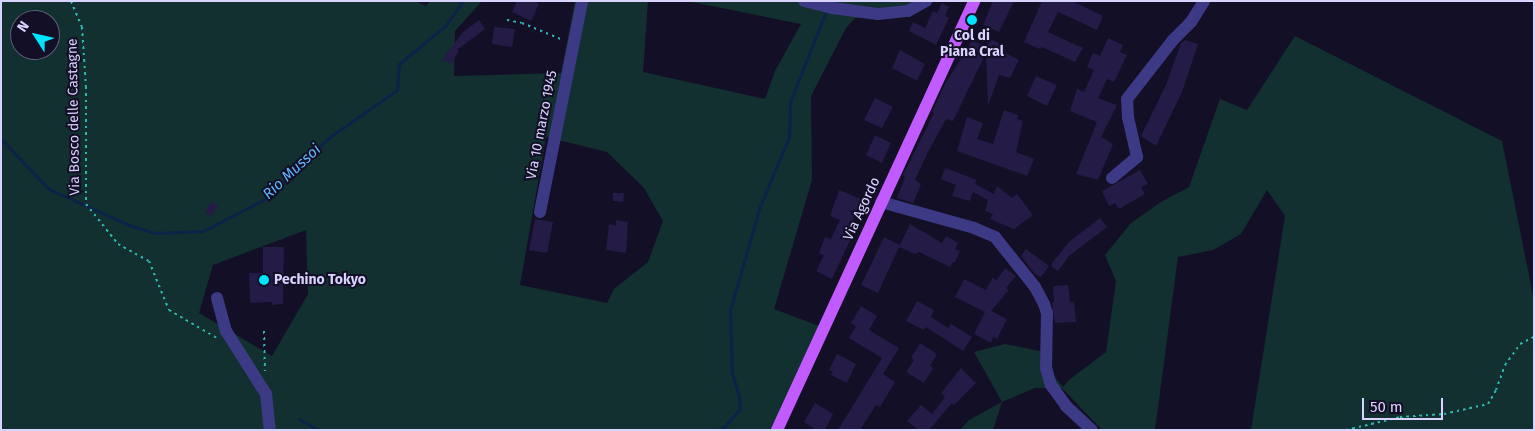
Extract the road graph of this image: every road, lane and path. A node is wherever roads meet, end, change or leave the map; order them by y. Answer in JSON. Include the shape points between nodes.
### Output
{"nodes":[{"id":1,"x":71,"y":1,"type":"edge"},
{"id":2,"x":582,"y":1,"type":"edge"},
{"id":3,"x":804,"y":1,"type":"edge"},
{"id":4,"x":926,"y":1,"type":"edge"},
{"id":5,"x":974,"y":1,"type":"edge"},
{"id":6,"x":1204,"y":1,"type":"edge"},
{"id":7,"x":507,"y":20,"type":"dead end"},
{"id":8,"x":574,"y":44,"type":"junction"},
{"id":9,"x":1112,"y":178,"type":"dead end"},
{"id":10,"x":881,"y":202,"type":"junction"},
{"id":11,"x":540,"y":212,"type":"dead end"},
{"id":12,"x":217,"y":298,"type":"dead end"},
{"id":13,"x":264,"y":331,"type":"dead end"},
{"id":14,"x":1534,"y":337,"type":"edge"},
{"id":15,"x":239,"y":352,"type":"junction"},
{"id":16,"x":263,"y":388,"type":"junction"},
{"id":17,"x":270,"y":430,"type":"edge"},
{"id":18,"x":777,"y":430,"type":"edge"},
{"id":19,"x":1092,"y":430,"type":"edge"},
{"id":20,"x":1346,"y":430,"type":"edge"}],
"edges":[{"from":1,"to":15,"type":"path","name":"Via Bosco delle Castagne","via":[[82,27],[86,88],[86,204],[118,244],[149,261],[169,310]]},
{"from":2,"to":8,"type":"street","name":"Via 10 marzo 1945"},
{"from":3,"to":4,"type":"street","via":[[889,14],[908,11]]},
{"from":5,"to":10,"type":"main road","name":"Via Agordo"},
{"from":6,"to":9,"type":"street","via":[[1192,22],[1173,40],[1127,99],[1137,157]]},
{"from":7,"to":8,"type":"path","via":[[522,22]]},
{"from":8,"to":11,"type":"street","name":"Via 10 marzo 1945"},
{"from":10,"to":18,"type":"main road","name":"Via Agordo"},
{"from":10,"to":19,"type":"street","via":[[995,237],[1035,287],[1044,304],[1047,313],[1046,368],[1052,385],[1066,406]]},
{"from":12,"to":15,"type":"street","via":[[223,325]]},
{"from":13,"to":16,"type":"path","via":[[266,364]]},
{"from":14,"to":20,"type":"path","via":[[1520,344],[1505,365],[1488,404],[1444,414],[1400,417]]},
{"from":15,"to":16,"type":"street"},
{"from":16,"to":17,"type":"street","via":[[268,400]]}]}
